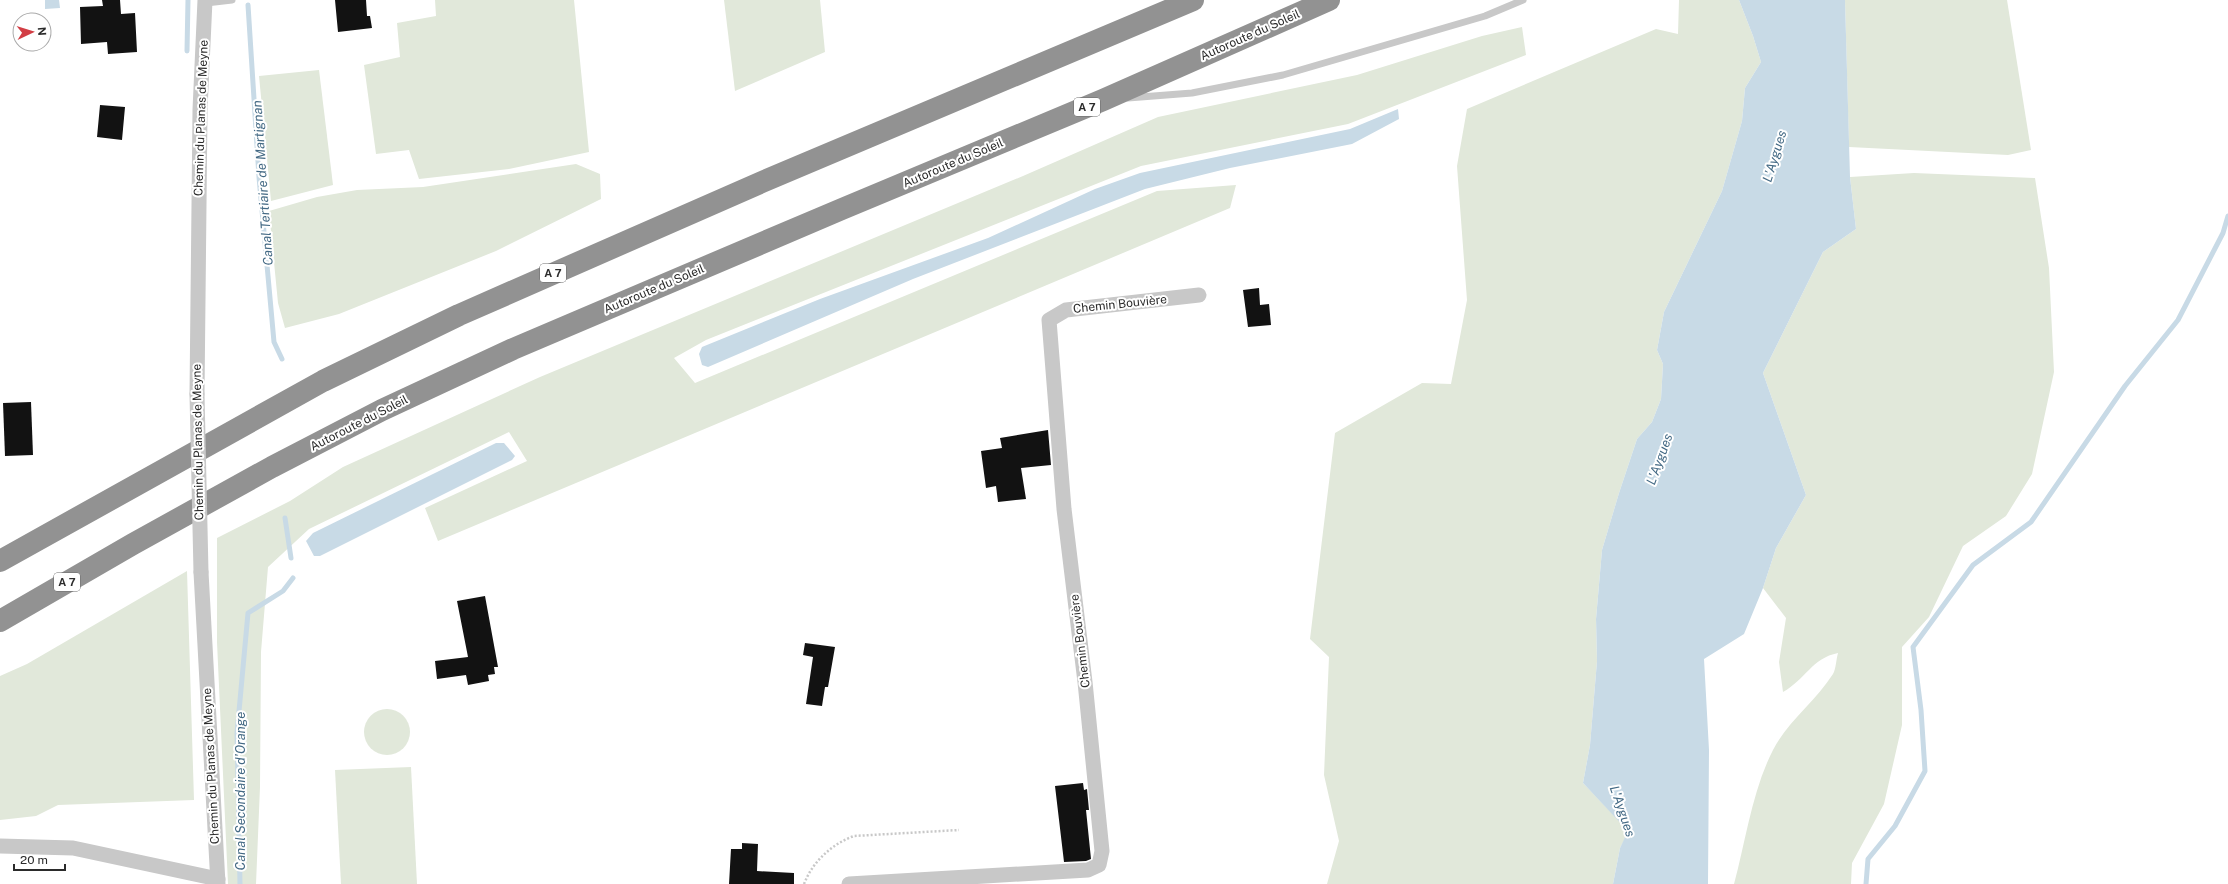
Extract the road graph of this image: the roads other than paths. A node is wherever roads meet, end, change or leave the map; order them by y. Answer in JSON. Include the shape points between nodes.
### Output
{"nodes":[{"id":1,"x":232,"y":0,"type":"edge"},
{"id":2,"x":1193,"y":0,"type":"edge"},
{"id":3,"x":1329,"y":0,"type":"edge"},
{"id":4,"x":1523,"y":0,"type":"edge"},
{"id":5,"x":205,"y":2,"type":"edge"},
{"id":6,"x":1103,"y":100,"type":"junction"},
{"id":7,"x":1199,"y":295,"type":"dead end"},
{"id":8,"x":0,"y":561,"type":"edge"},
{"id":9,"x":0,"y":621,"type":"edge"},
{"id":10,"x":0,"y":846,"type":"edge"},
{"id":11,"x":218,"y":882,"type":"edge"},
{"id":12,"x":849,"y":884,"type":"edge"}],
"edges":[{"from":1,"to":5,"type":"lane"},
{"from":2,"to":8,"type":"highway","number":"A 7","via":[[755,185],[459,315],[323,381]]},
{"from":3,"to":6,"type":"highway","name":"Autoroute du Soleil","number":"A 7"},
{"from":4,"to":6,"type":"lane","via":[[1485,16],[1283,76],[1192,92]]},
{"from":5,"to":11,"type":"street","name":"Chemin du Planas de Meyne","bridge":true,"via":[[200,110],[197,394],[201,572]]},
{"from":6,"to":9,"type":"highway","name":"Autoroute du Soleil","number":"A 7","via":[[520,346],[382,410],[272,467]]},
{"from":7,"to":12,"type":"street","name":"Chemin Bouvière","via":[[1066,310],[1049,320],[1064,509],[1102,851],[1099,864],[1081,871]]},
{"from":10,"to":11,"type":"street","via":[[73,848]]}]}
